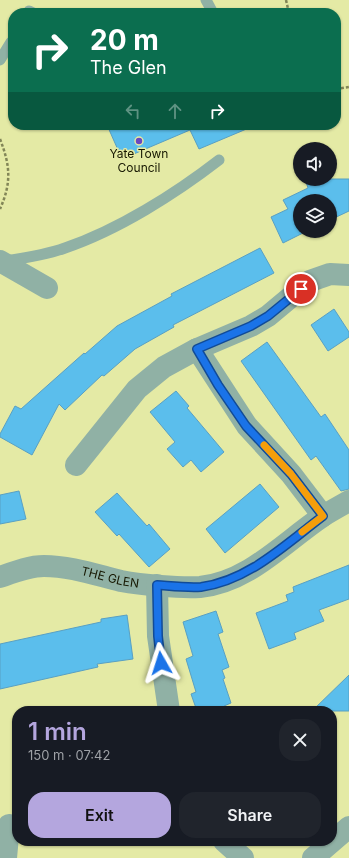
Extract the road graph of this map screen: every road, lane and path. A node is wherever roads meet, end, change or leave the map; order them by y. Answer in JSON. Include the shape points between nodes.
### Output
{"nodes":[{"id":1,"x":8,"y":47,"type":"edge"},
{"id":2,"x":0,"y":60,"type":"edge"},
{"id":3,"x":0,"y":138,"type":"edge"},
{"id":4,"x":219,"y":160,"type":"dead end"},
{"id":5,"x":0,"y":209,"type":"edge"},
{"id":6,"x":0,"y":262,"type":"edge"},
{"id":7,"x":349,"y":275,"type":"edge"},
{"id":8,"x":47,"y":288,"type":"dead end"},
{"id":9,"x":197,"y":349,"type":"junction"},
{"id":10,"x":76,"y":464,"type":"dead end"},
{"id":11,"x":349,"y":501,"type":"edge"},
{"id":12,"x":323,"y":516,"type":"junction"},
{"id":13,"x":0,"y":577,"type":"edge"},
{"id":14,"x":157,"y":585,"type":"junction"},
{"id":15,"x":168,"y":706,"type":"edge"},
{"id":16,"x":9,"y":825,"type":"edge"},
{"id":17,"x":349,"y":827,"type":"edge"},
{"id":18,"x":337,"y":837,"type":"edge"},
{"id":19,"x":230,"y":846,"type":"edge"},
{"id":20,"x":327,"y":846,"type":"edge"},
{"id":21,"x":6,"y":858,"type":"edge"},
{"id":22,"x":243,"y":858,"type":"edge"},
{"id":23,"x":313,"y":858,"type":"edge"}],
"edges":[{"from":1,"to":2,"type":"lane"},
{"from":3,"to":5,"type":"path","via":[[8,161],[9,178]]},
{"from":4,"to":6,"type":"lane","via":[[187,185],[87,240],[49,253]]},
{"from":6,"to":8,"type":"street"},
{"from":7,"to":9,"type":"street","via":[[330,274],[310,281],[262,319]]},
{"from":9,"to":10,"type":"street","via":[[164,367],[137,388]]},
{"from":9,"to":12,"type":"street","via":[[246,426],[291,474]]},
{"from":11,"to":12,"type":"street","name":"THE GLEN"},
{"from":12,"to":14,"type":"street","name":"THE GLEN","via":[[266,559],[228,580],[200,587]]},
{"from":13,"to":14,"type":"street","name":"THE GLEN","via":[[18,570],[43,566]]},
{"from":14,"to":15,"type":"street","via":[[158,636]]},
{"from":16,"to":21,"type":"street"},
{"from":17,"to":18,"type":"street"},
{"from":19,"to":22,"type":"street"},
{"from":20,"to":23,"type":"street"}]}
